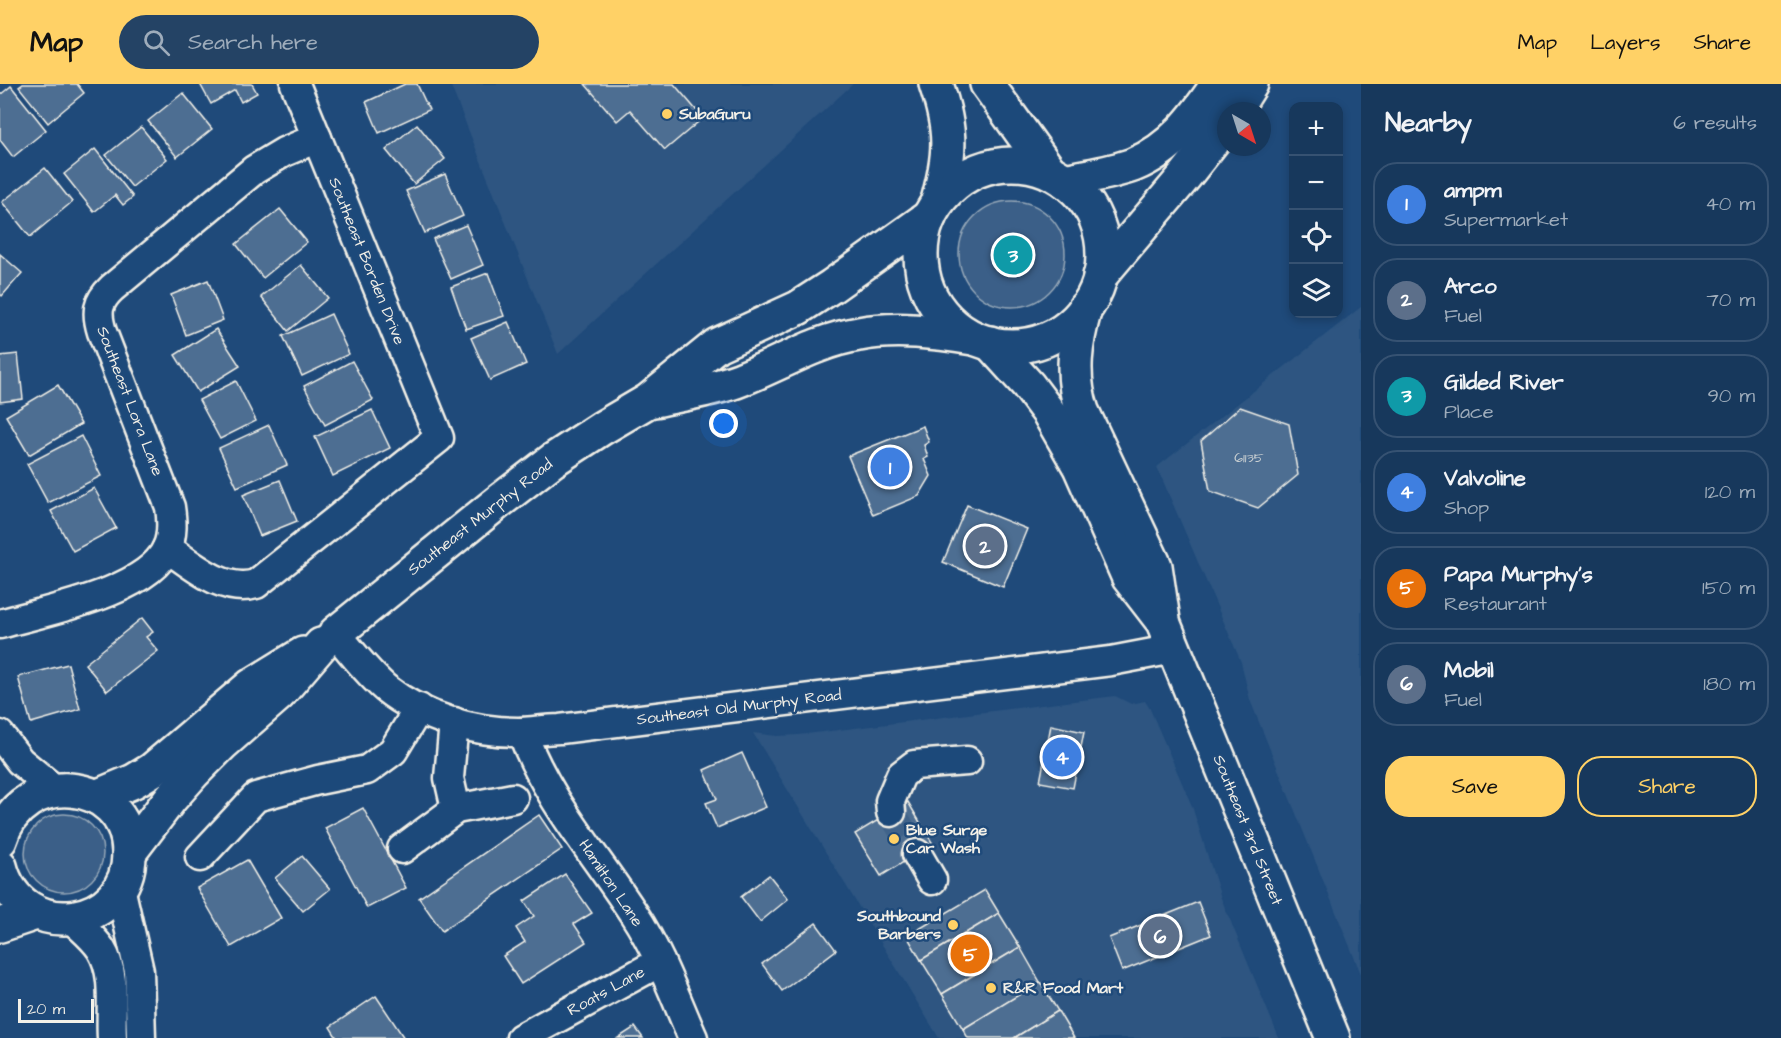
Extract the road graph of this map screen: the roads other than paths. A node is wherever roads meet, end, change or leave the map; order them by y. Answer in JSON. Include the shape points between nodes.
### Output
{"nodes":[{"id":1,"x":295,"y":84,"type":"edge"},
{"id":2,"x":936,"y":84,"type":"edge"},
{"id":3,"x":987,"y":84,"type":"edge"},
{"id":4,"x":1218,"y":84,"type":"edge"},
{"id":5,"x":1251,"y":84,"type":"edge"},
{"id":6,"x":1240,"y":102,"type":"edge"},
{"id":7,"x":1217,"y":135,"type":"edge"},
{"id":8,"x":317,"y":138,"type":"junction"},
{"id":9,"x":1058,"y":177,"type":"junction"},
{"id":10,"x":934,"y":209,"type":"junction"},
{"id":11,"x":1100,"y":276,"type":"junction"},
{"id":12,"x":1085,"y":308,"type":"junction"},
{"id":13,"x":982,"y":340,"type":"junction"},
{"id":14,"x":648,"y":401,"type":"junction"},
{"id":15,"x":167,"y":548,"type":"junction"},
{"id":16,"x":0,"y":624,"type":"edge"},
{"id":17,"x":1169,"y":636,"type":"junction"},
{"id":18,"x":328,"y":639,"type":"junction"},
{"id":19,"x":419,"y":708,"type":"junction"},
{"id":20,"x":454,"y":722,"type":"junction"},
{"id":21,"x":522,"y":732,"type":"junction"},
{"id":22,"x":0,"y":735,"type":"edge"},
{"id":23,"x":967,"y":761,"type":"dead end"},
{"id":24,"x":54,"y":789,"type":"junction"},
{"id":25,"x":96,"y":797,"type":"junction"},
{"id":26,"x":513,"y":798,"type":"dead end"},
{"id":27,"x":456,"y":809,"type":"junction"},
{"id":28,"x":891,"y":812,"type":"tunnel mouth"},
{"id":29,"x":2,"y":825,"type":"edge"},
{"id":30,"x":402,"y":849,"type":"dead end"},
{"id":31,"x":129,"y":853,"type":"junction"},
{"id":32,"x":917,"y":854,"type":"tunnel mouth"},
{"id":33,"x":200,"y":856,"type":"dead end"},
{"id":34,"x":0,"y":866,"type":"edge"},
{"id":35,"x":932,"y":880,"type":"dead end"},
{"id":36,"x":120,"y":886,"type":"junction"},
{"id":37,"x":36,"y":913,"type":"junction"},
{"id":38,"x":71,"y":918,"type":"junction"},
{"id":39,"x":0,"y":925,"type":"edge"},
{"id":40,"x":660,"y":962,"type":"junction"},
{"id":41,"x":112,"y":1038,"type":"edge"},
{"id":42,"x":141,"y":1038,"type":"edge"},
{"id":43,"x":521,"y":1038,"type":"edge"},
{"id":44,"x":693,"y":1038,"type":"edge"},
{"id":45,"x":1333,"y":1038,"type":"edge"}],
"edges":[{"from":1,"to":8,"type":"street","name":"Southeast Borden Drive"},
{"from":2,"to":10,"type":"main road","via":[[949,147]]},
{"from":3,"to":9,"type":"main road"},
{"from":4,"to":9,"type":"main road","via":[[1183,132],[1164,148],[1130,166]]},
{"from":5,"to":6,"type":"main road"},
{"from":7,"to":11,"type":"main road"},
{"from":8,"to":15,"type":"street","name":"Southeast Lora Lane","via":[[254,170],[112,288],[98,305],[104,338],[168,499],[172,529]]},
{"from":8,"to":15,"type":"street","name":"Southeast Borden Drive","via":[[440,438],[256,584],[225,584]]},
{"from":9,"to":10,"type":"main road","via":[[1033,166],[1016,164],[981,169],[950,188]]},
{"from":9,"to":11,"type":"main road","via":[[1084,200],[1097,224],[1102,241]]},
{"from":10,"to":13,"type":"main road","via":[[923,233],[921,251],[926,286],[944,316]]},
{"from":10,"to":14,"type":"main road","name":"Southeast Murphy Road","via":[[798,308],[717,345]]},
{"from":11,"to":12,"type":"main road"},
{"from":12,"to":13,"type":"main road","via":[[1059,333],[1043,340],[1008,346]]},
{"from":12,"to":17,"type":"main road","name":"Southeast 3rd Street","via":[[1075,350],[1076,389],[1082,411],[1155,566]]},
{"from":13,"to":14,"type":"main road","name":"Southeast Murphy Road","via":[[926,332],[859,334],[808,350],[734,382]]},
{"from":13,"to":17,"type":"main road","name":"Southeast 3rd Street","via":[[1028,385],[1049,413],[1080,467],[1130,578]]},
{"from":14,"to":18,"type":"main road","name":"Southeast Murphy Road","via":[[553,460],[496,502]]},
{"from":15,"to":16,"type":"street","via":[[152,567],[125,586]]},
{"from":17,"to":21,"type":"street","name":"Southeast Old Murphy Road","via":[[1128,658]]},
{"from":17,"to":45,"type":"main road","name":"Southeast 3rd Street"},
{"from":18,"to":19,"type":"street","name":"Southeast Old Murphy Road","via":[[394,694]]},
{"from":18,"to":25,"type":"main road","name":"Southeast Murphy Road","via":[[262,678],[143,776]]},
{"from":18,"to":31,"type":"main road","name":"Southeast Murphy Road","via":[[279,694],[188,779]]},
{"from":19,"to":20,"type":"street","name":"Southeast Old Murphy Road"},
{"from":19,"to":33,"type":"street","via":[[393,751],[367,770],[256,797]]},
{"from":20,"to":21,"type":"street","name":"Southeast Old Murphy Road","via":[[480,729]]},
{"from":20,"to":27,"type":"street","via":[[449,778]]},
{"from":21,"to":40,"type":"street","name":"Hamilton Lane","via":[[548,790],[635,916]]},
{"from":22,"to":24,"type":"street","via":[[20,761]]},
{"from":23,"to":28,"type":"street","via":[[914,765],[900,775],[890,801]]},
{"from":24,"to":25,"type":"main road","via":[[73,789]]},
{"from":24,"to":29,"type":"main road","via":[[31,797]]},
{"from":25,"to":31,"type":"main road","via":[[120,820]]},
{"from":26,"to":27,"type":"street"},
{"from":27,"to":30,"type":"street"},
{"from":31,"to":36,"type":"main road"},
{"from":32,"to":35,"type":"street"},
{"from":34,"to":37,"type":"main road","via":[[13,894]]},
{"from":36,"to":38,"type":"main road","via":[[103,906]]},
{"from":36,"to":42,"type":"street","via":[[139,971]]},
{"from":37,"to":38,"type":"main road"},
{"from":37,"to":39,"type":"main road"},
{"from":38,"to":41,"type":"street","via":[[94,940],[108,965]]},
{"from":40,"to":43,"type":"street","name":"Roats Lane"},
{"from":40,"to":44,"type":"street","name":"Hamilton Lane"}]}
